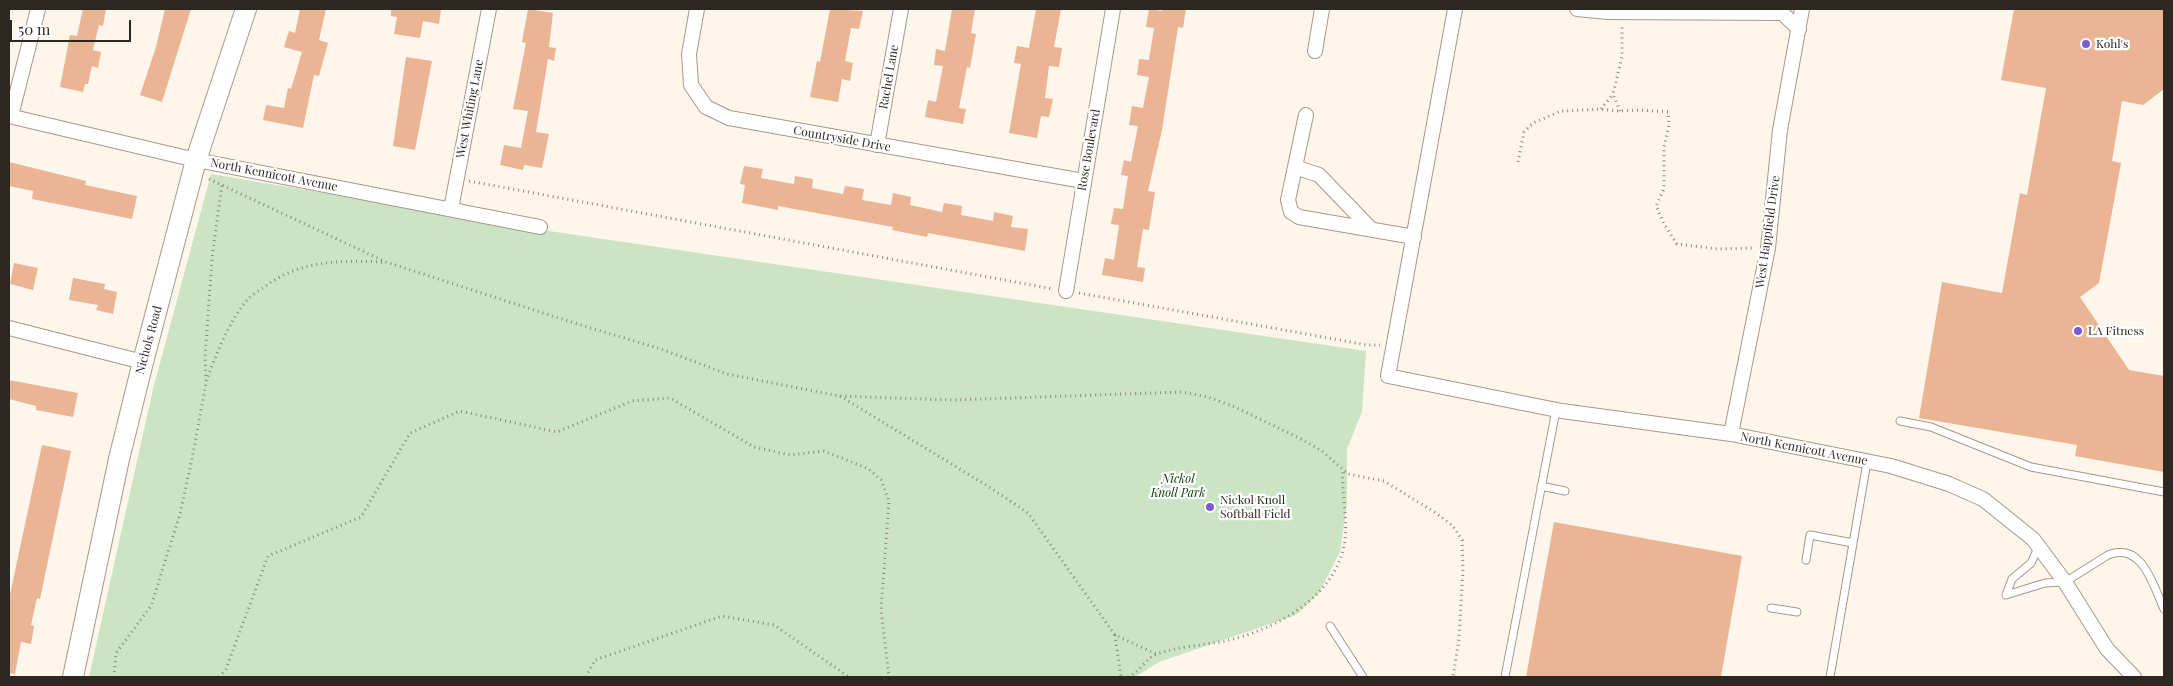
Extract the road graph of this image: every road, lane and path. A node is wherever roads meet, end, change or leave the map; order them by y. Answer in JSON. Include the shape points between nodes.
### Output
{"nodes":[{"id":1,"x":38,"y":9,"type":"edge"},
{"id":2,"x":246,"y":9,"type":"edge"},
{"id":3,"x":489,"y":9,"type":"edge"},
{"id":4,"x":696,"y":9,"type":"edge"},
{"id":5,"x":901,"y":9,"type":"edge"},
{"id":6,"x":1113,"y":9,"type":"edge"},
{"id":7,"x":1322,"y":9,"type":"edge"},
{"id":8,"x":1455,"y":9,"type":"edge"},
{"id":9,"x":1577,"y":9,"type":"edge"},
{"id":10,"x":1802,"y":9,"type":"edge"},
{"id":11,"x":1622,"y":13,"type":"junction"},
{"id":12,"x":1799,"y":29,"type":"junction"},
{"id":13,"x":1315,"y":51,"type":"dead end"},
{"id":14,"x":1613,"y":94,"type":"junction"},
{"id":15,"x":1601,"y":109,"type":"junction"},
{"id":16,"x":1620,"y":111,"type":"junction"},
{"id":17,"x":1306,"y":115,"type":"dead end"},
{"id":18,"x":10,"y":116,"type":"edge"},
{"id":19,"x":877,"y":144,"type":"junction"},
{"id":20,"x":196,"y":160,"type":"junction"},
{"id":21,"x":1518,"y":162,"type":"dead end"},
{"id":22,"x":1295,"y":167,"type":"junction"},
{"id":23,"x":456,"y":179,"type":"junction"},
{"id":24,"x":1083,"y":181,"type":"junction"},
{"id":25,"x":451,"y":209,"type":"junction"},
{"id":26,"x":540,"y":226,"type":"dead end"},
{"id":27,"x":1371,"y":229,"type":"junction"},
{"id":28,"x":1414,"y":237,"type":"junction"},
{"id":29,"x":1752,"y":248,"type":"dead end"},
{"id":30,"x":386,"y":262,"type":"junction"},
{"id":31,"x":1066,"y":291,"type":"junction"},
{"id":32,"x":9,"y":328,"type":"edge"},
{"id":33,"x":1393,"y":347,"type":"junction"},
{"id":34,"x":143,"y":362,"type":"junction"},
{"id":35,"x":206,"y":383,"type":"junction"},
{"id":36,"x":838,"y":396,"type":"junction"},
{"id":37,"x":1556,"y":410,"type":"junction"},
{"id":38,"x":1900,"y":421,"type":"dead end"},
{"id":39,"x":1732,"y":434,"type":"junction"},
{"id":40,"x":1867,"y":462,"type":"junction"},
{"id":41,"x":1343,"y":470,"type":"junction"},
{"id":42,"x":1541,"y":486,"type":"junction"},
{"id":43,"x":1565,"y":491,"type":"dead end"},
{"id":44,"x":2164,"y":492,"type":"edge"},
{"id":45,"x":1853,"y":543,"type":"junction"},
{"id":46,"x":2038,"y":548,"type":"junction"},
{"id":47,"x":1806,"y":560,"type":"dead end"},
{"id":48,"x":2065,"y":582,"type":"junction"},
{"id":49,"x":1771,"y":608,"type":"dead end"},
{"id":50,"x":2164,"y":609,"type":"edge"},
{"id":51,"x":1797,"y":612,"type":"dead end"},
{"id":52,"x":1330,"y":626,"type":"dead end"},
{"id":53,"x":1115,"y":635,"type":"junction"},
{"id":54,"x":1156,"y":654,"type":"junction"},
{"id":55,"x":72,"y":677,"type":"edge"},
{"id":56,"x":114,"y":677,"type":"edge"},
{"id":57,"x":219,"y":677,"type":"edge"},
{"id":58,"x":586,"y":677,"type":"edge"},
{"id":59,"x":849,"y":677,"type":"edge"},
{"id":60,"x":890,"y":677,"type":"edge"},
{"id":61,"x":1121,"y":677,"type":"edge"},
{"id":62,"x":1128,"y":677,"type":"edge"},
{"id":63,"x":1363,"y":677,"type":"edge"},
{"id":64,"x":1453,"y":677,"type":"edge"},
{"id":65,"x":1505,"y":677,"type":"edge"},
{"id":66,"x":1830,"y":677,"type":"edge"},
{"id":67,"x":2134,"y":677,"type":"edge"}],
"edges":[{"from":1,"to":18,"type":"street"},
{"from":2,"to":20,"type":"street","name":"Nichols Road"},
{"from":3,"to":23,"type":"street","name":"West Whiting Lane"},
{"from":4,"to":19,"type":"street","name":"Countryside Drive","via":[[689,54],[691,85],[706,107],[729,118]]},
{"from":5,"to":19,"type":"street","name":"Rachel Lane"},
{"from":6,"to":24,"type":"street","name":"Rose Boulevard"},
{"from":7,"to":13,"type":"street"},
{"from":8,"to":28,"type":"street"},
{"from":9,"to":11,"type":"street"},
{"from":10,"to":12,"type":"street","name":"West Happfield Drive"},
{"from":11,"to":12,"type":"street","via":[[1782,13]]},
{"from":11,"to":14,"type":"path","via":[[1622,57]]},
{"from":12,"to":39,"type":"street","name":"West Happfield Drive","via":[[1780,130],[1768,248]]},
{"from":14,"to":15,"type":"path"},
{"from":14,"to":16,"type":"path"},
{"from":15,"to":16,"type":"path"},
{"from":15,"to":21,"type":"path","via":[[1561,111],[1533,124],[1524,132]]},
{"from":16,"to":29,"type":"path","via":[[1668,112],[1664,189],[1656,206],[1677,244],[1718,249]]},
{"from":17,"to":22,"type":"street"},
{"from":18,"to":20,"type":"street","name":"North Kennicott Avenue"},
{"from":19,"to":24,"type":"street","name":"Countryside Drive"},
{"from":20,"to":25,"type":"street","name":"North Kennicott Avenue"},
{"from":20,"to":34,"type":"street","name":"Nichols Road"},
{"from":22,"to":27,"type":"street","via":[[1319,175]]},
{"from":22,"to":27,"type":"street","via":[[1288,200],[1292,212],[1299,217]]},
{"from":23,"to":25,"type":"street","name":"West Whiting Lane"},
{"from":23,"to":31,"type":"path"},
{"from":24,"to":31,"type":"street","name":"Rose Boulevard"},
{"from":25,"to":26,"type":"street","name":"North Kennicott Avenue"},
{"from":27,"to":28,"type":"street"},
{"from":28,"to":33,"type":"street"},
{"from":30,"to":35,"type":"path","via":[[344,261],[310,266],[278,276],[248,299],[230,326]]},
{"from":30,"to":35,"type":"path","via":[[222,184],[212,258]]},
{"from":30,"to":36,"type":"path","via":[[662,349],[727,374]]},
{"from":31,"to":33,"type":"path"},
{"from":32,"to":34,"type":"street"},
{"from":33,"to":37,"type":"street","name":"North Kennicott Avenue","via":[[1388,376]]},
{"from":34,"to":55,"type":"street","name":"Nichols Road"},
{"from":35,"to":56,"type":"path","via":[[180,514],[151,606],[116,653]]},
{"from":36,"to":41,"type":"path","via":[[952,400],[1182,392],[1208,397],[1243,411],[1322,451]]},
{"from":36,"to":53,"type":"path","via":[[986,484],[1028,513]]},
{"from":37,"to":39,"type":"street","name":"North Kennicott Avenue"},
{"from":37,"to":42,"type":"lane"},
{"from":38,"to":44,"type":"lane","via":[[1931,427],[2030,467]]},
{"from":39,"to":40,"type":"street","name":"North Kennicott Avenue"},
{"from":40,"to":45,"type":"lane"},
{"from":40,"to":46,"type":"street","name":"North Kennicott Avenue","via":[[1919,474],[1983,499],[2033,539]]},
{"from":41,"to":54,"type":"path","via":[[1344,547],[1326,585],[1271,626],[1226,640]]},
{"from":41,"to":64,"type":"path","via":[[1348,474],[1384,481],[1436,513],[1462,540],[1463,597]]},
{"from":42,"to":43,"type":"lane"},
{"from":42,"to":65,"type":"lane"},
{"from":45,"to":47,"type":"lane","via":[[1810,535]]},
{"from":45,"to":66,"type":"lane"},
{"from":46,"to":48,"type":"street","name":"North Kennicott Avenue"},
{"from":46,"to":48,"type":"lane","via":[[2031,563],[2012,580],[2006,595],[2044,583]]},
{"from":48,"to":50,"type":"lane","via":[[2108,555],[2130,553],[2143,563]]},
{"from":48,"to":67,"type":"street","name":"North Kennicott Avenue","via":[[2107,649]]},
{"from":49,"to":51,"type":"lane"},
{"from":52,"to":63,"type":"lane"},
{"from":53,"to":54,"type":"path"},
{"from":53,"to":61,"type":"path"},
{"from":54,"to":62,"type":"path"},
{"from":57,"to":60,"type":"path","via":[[226,669],[268,556],[360,517],[410,433],[460,411],[557,432],[632,401],[670,398],[754,448],[790,455],[824,451],[869,469],[882,480],[889,501],[881,610]]},
{"from":58,"to":59,"type":"path","via":[[595,660],[722,616],[774,625]]}]}
